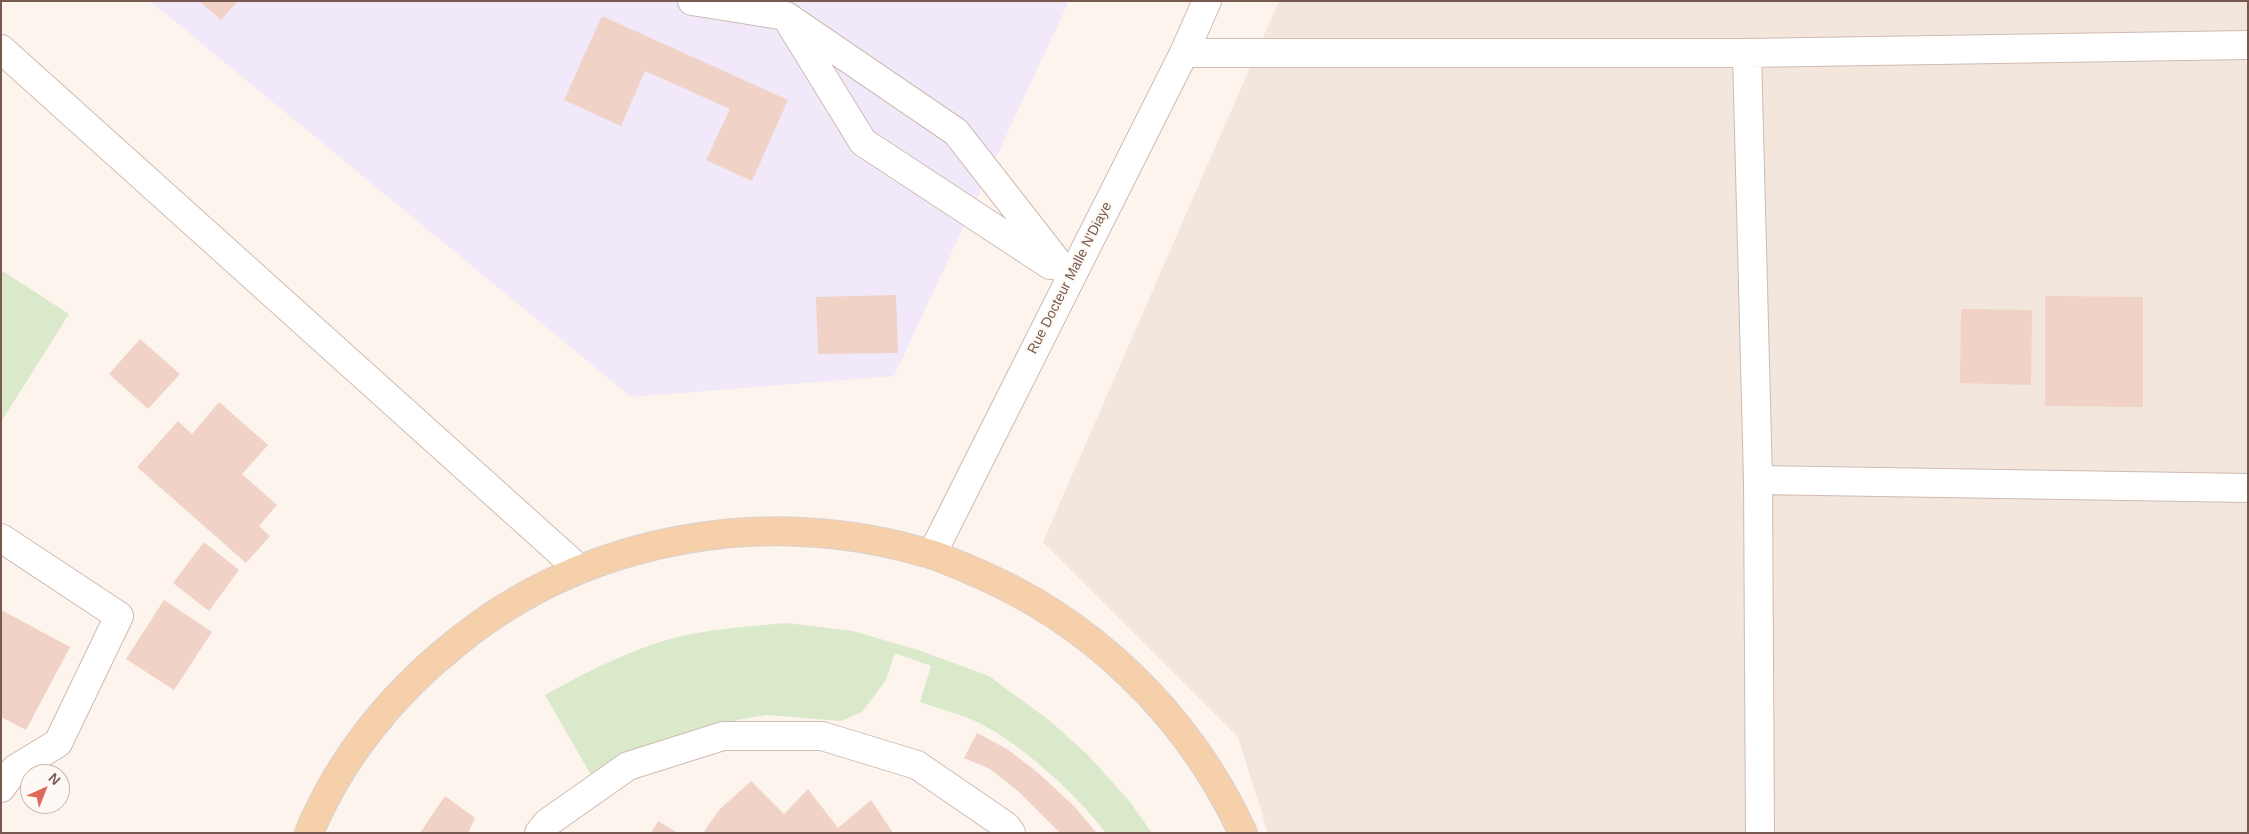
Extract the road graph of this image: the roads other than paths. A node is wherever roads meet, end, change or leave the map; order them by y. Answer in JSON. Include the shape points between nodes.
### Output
{"nodes":[{"id":1,"x":692,"y":1,"type":"edge"},
{"id":2,"x":1207,"y":1,"type":"edge"},
{"id":3,"x":784,"y":6,"type":"edge"},
{"id":4,"x":2248,"y":45,"type":"edge"},
{"id":5,"x":1,"y":49,"type":"edge"},
{"id":6,"x":1184,"y":53,"type":"junction"},
{"id":7,"x":1747,"y":53,"type":"junction"},
{"id":8,"x":1070,"y":278,"type":"junction"},
{"id":9,"x":1758,"y":480,"type":"junction"},
{"id":10,"x":2248,"y":488,"type":"edge"},
{"id":11,"x":1,"y":538,"type":"edge"},
{"id":12,"x":932,"y":554,"type":"junction"},
{"id":13,"x":579,"y":569,"type":"junction"},
{"id":14,"x":6,"y":773,"type":"edge"},
{"id":15,"x":309,"y":833,"type":"edge"},
{"id":16,"x":540,"y":833,"type":"edge"},
{"id":17,"x":1011,"y":833,"type":"edge"},
{"id":18,"x":1243,"y":833,"type":"edge"},
{"id":19,"x":1760,"y":833,"type":"edge"}],
"edges":[{"from":1,"to":3,"type":"street"},
{"from":2,"to":6,"type":"street","name":"Rue Docteur Malle N'Diaye"},
{"from":3,"to":8,"type":"street","via":[[956,132]]},
{"from":3,"to":8,"type":"street","via":[[862,142]]},
{"from":4,"to":7,"type":"street"},
{"from":5,"to":13,"type":"street"},
{"from":6,"to":7,"type":"street"},
{"from":6,"to":8,"type":"street","name":"Rue Docteur Malle N'Diaye"},
{"from":7,"to":9,"type":"street"},
{"from":8,"to":12,"type":"street","name":"Rue Docteur Malle N'Diaye"},
{"from":9,"to":10,"type":"street"},
{"from":9,"to":19,"type":"street"},
{"from":11,"to":14,"type":"street","via":[[119,616],[58,743]]},
{"from":12,"to":13,"type":"main road","via":[[868,539],[784,530],[700,536],[618,555]]},
{"from":12,"to":18,"type":"main road","via":[[1044,607],[1074,627],[1128,672],[1154,697],[1197,752],[1217,782]]},
{"from":13,"to":15,"type":"main road","via":[[506,607],[471,630],[409,685],[356,748]]},
{"from":16,"to":17,"type":"street","via":[[547,823],[628,766],[723,736],[822,736],[917,765],[1006,826]]}]}
